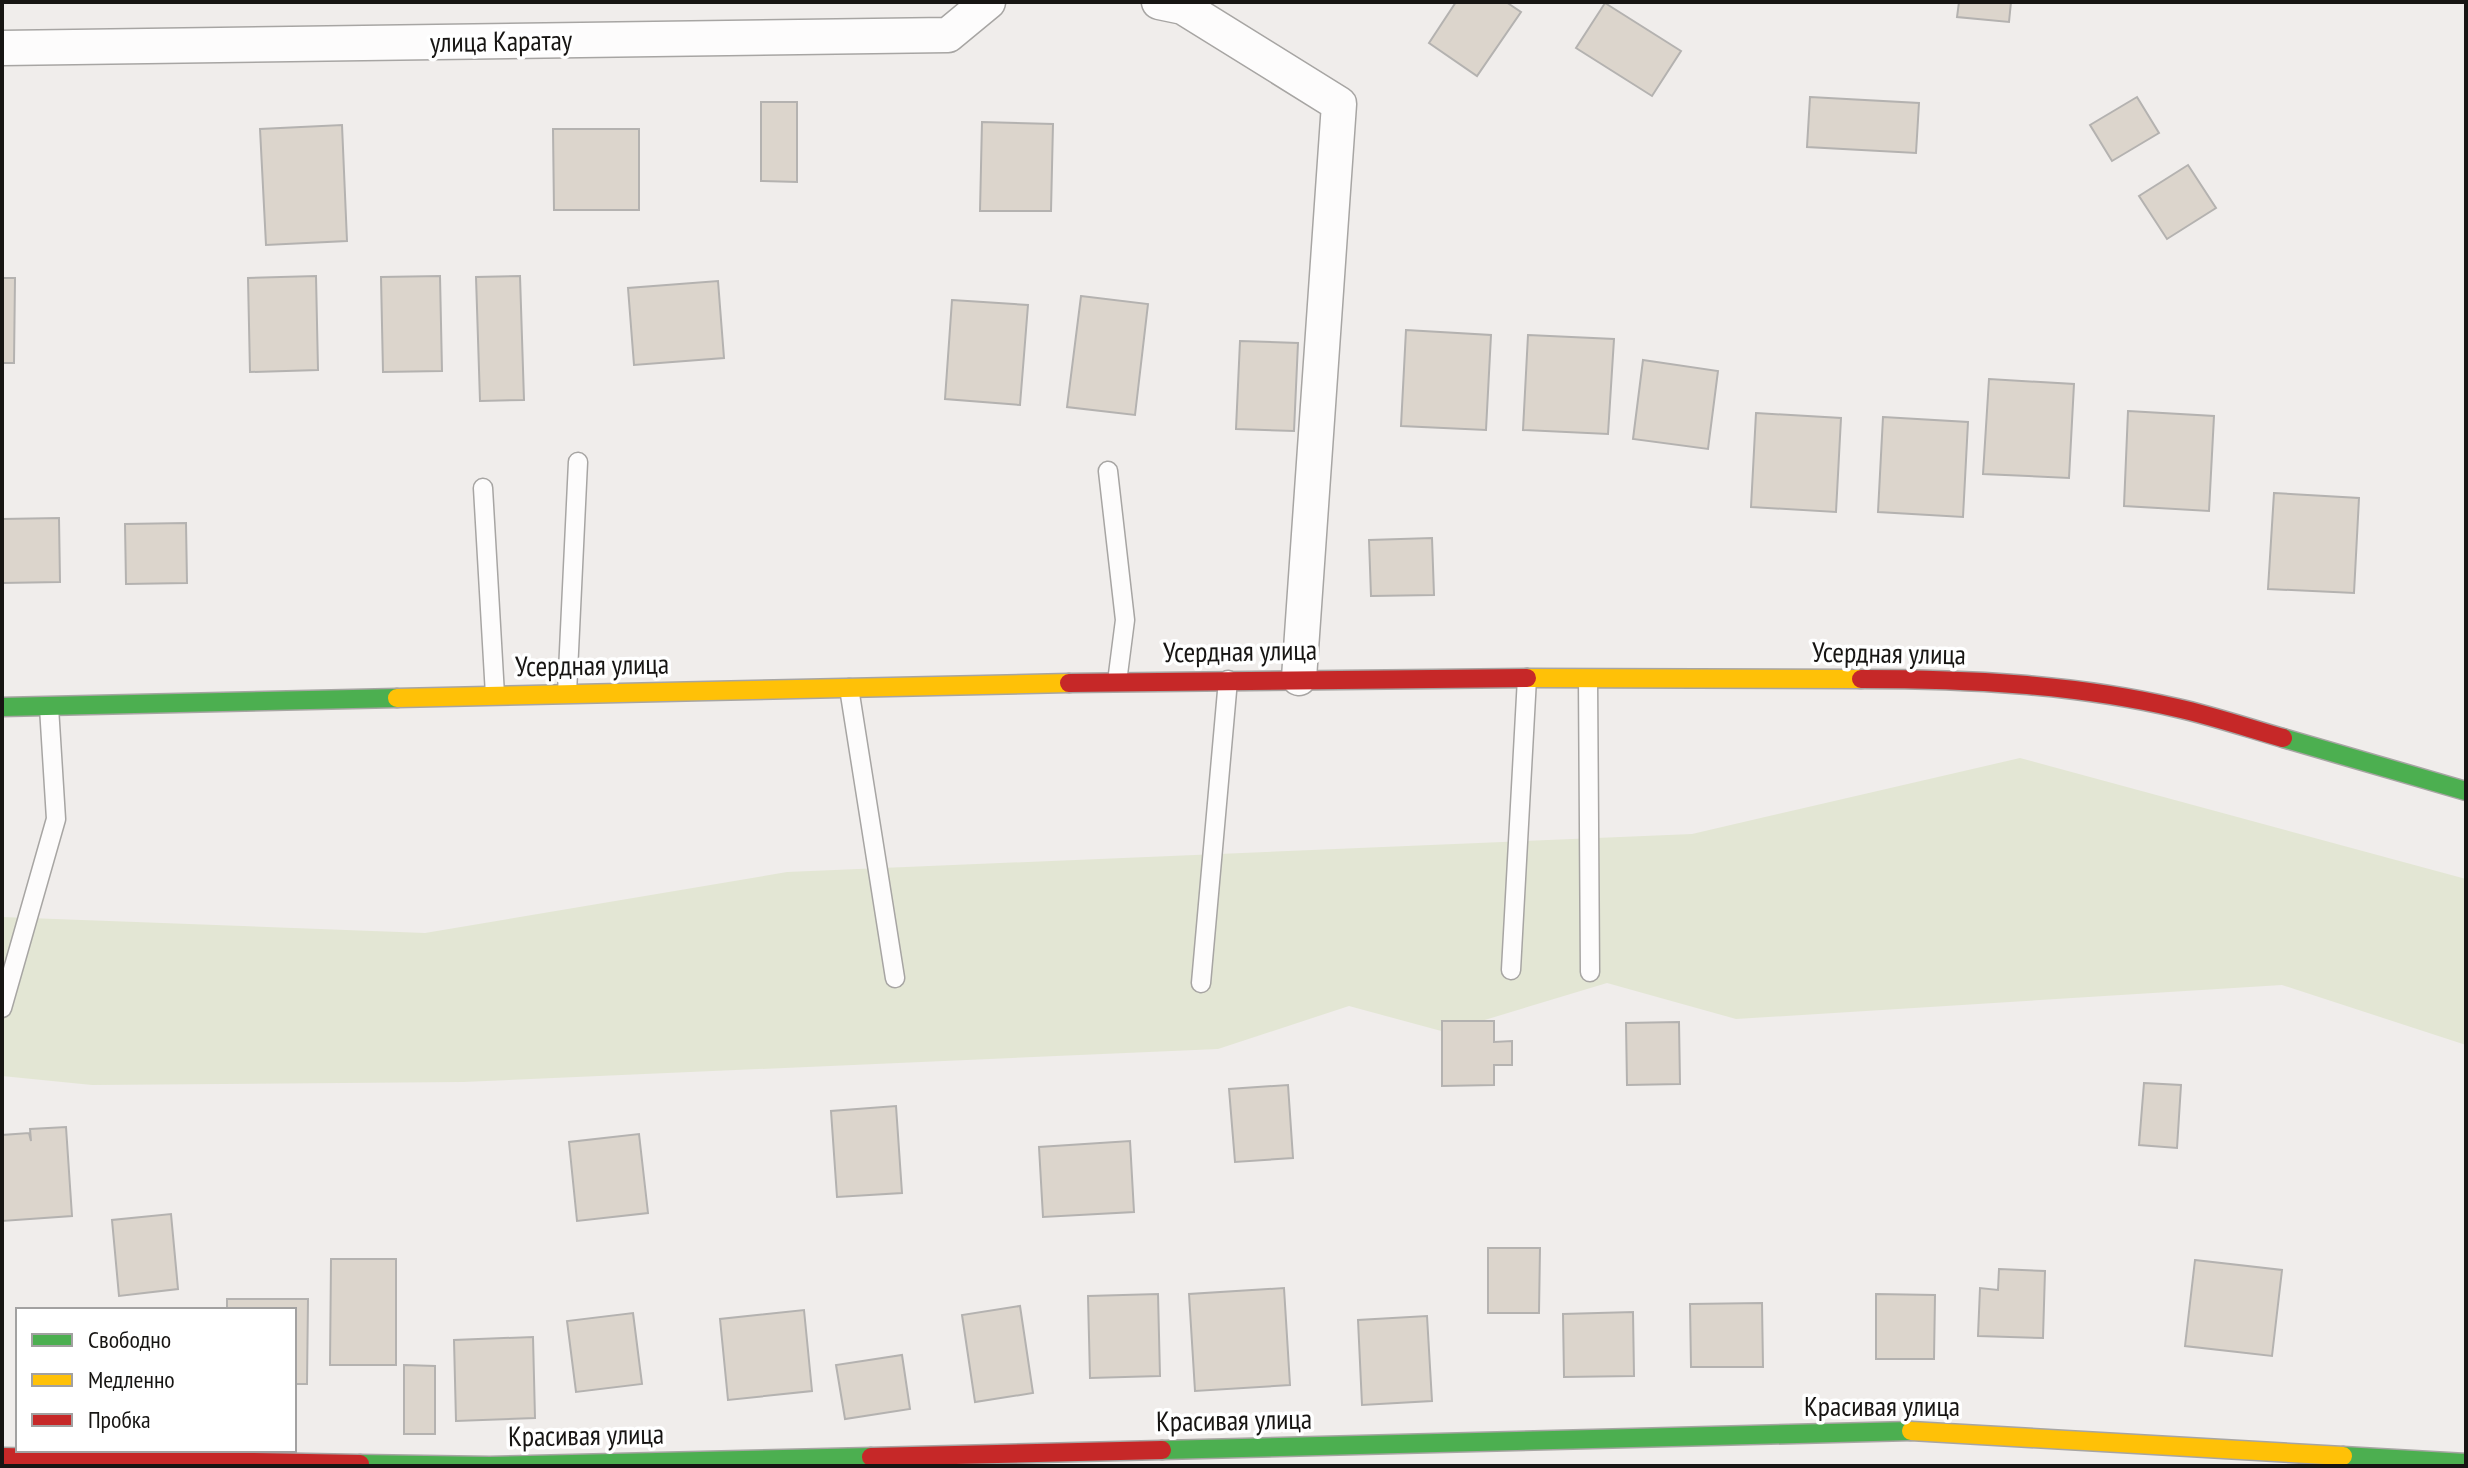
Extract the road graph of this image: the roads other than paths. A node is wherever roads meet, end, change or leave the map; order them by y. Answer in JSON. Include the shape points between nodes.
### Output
{"nodes":[{"id":1,"x":988,"y":2,"type":"edge"},
{"id":2,"x":1159,"y":2,"type":"edge"},
{"id":3,"x":2,"y":48,"type":"edge"},
{"id":4,"x":578,"y":462,"type":"dead end"},
{"id":5,"x":1108,"y":471,"type":"dead end"},
{"id":6,"x":483,"y":488,"type":"dead end"},
{"id":7,"x":1299,"y":678,"type":"junction"},
{"id":8,"x":1527,"y":678,"type":"junction"},
{"id":9,"x":1588,"y":679,"type":"junction"},
{"id":10,"x":1228,"y":680,"type":"junction"},
{"id":11,"x":1117,"y":682,"type":"junction"},
{"id":12,"x":849,"y":687,"type":"junction"},
{"id":13,"x":567,"y":693,"type":"junction"},
{"id":14,"x":495,"y":695,"type":"junction"},
{"id":15,"x":49,"y":706,"type":"junction"},
{"id":16,"x":2,"y":707,"type":"edge"},
{"id":17,"x":2466,"y":791,"type":"edge"},
{"id":18,"x":1511,"y":970,"type":"dead end"},
{"id":19,"x":1590,"y":972,"type":"dead end"},
{"id":20,"x":895,"y":978,"type":"dead end"},
{"id":21,"x":1201,"y":983,"type":"dead end"},
{"id":22,"x":2,"y":1008,"type":"edge"},
{"id":23,"x":2,"y":1457,"type":"edge"},
{"id":24,"x":138,"y":1463,"type":"edge"},
{"id":25,"x":2466,"y":1463,"type":"edge"}],
"edges":[{"from":1,"to":3,"type":"street","name":"улица Каратау","via":[[948,35]]},
{"from":2,"to":7,"type":"street","via":[[1183,7],[1339,104]]},
{"from":4,"to":13,"type":"lane"},
{"from":5,"to":11,"type":"lane","via":[[1125,620]]},
{"from":6,"to":14,"type":"lane"},
{"from":7,"to":8,"type":"street","name":"Усердная улица"},
{"from":7,"to":10,"type":"street","name":"Усердная улица"},
{"from":8,"to":9,"type":"street","name":"Усердная улица"},
{"from":8,"to":18,"type":"lane"},
{"from":9,"to":17,"type":"street","name":"Усердная улица","via":[[1937,679],[2063,688],[2177,708]]},
{"from":9,"to":19,"type":"lane"},
{"from":10,"to":11,"type":"street","name":"Усердная улица"},
{"from":10,"to":21,"type":"lane"},
{"from":11,"to":12,"type":"street","name":"Усердная улица"},
{"from":12,"to":13,"type":"street","name":"Усердная улица"},
{"from":12,"to":20,"type":"lane"},
{"from":13,"to":14,"type":"street","name":"Усердная улица"},
{"from":14,"to":15,"type":"street","name":"Усердная улица"},
{"from":15,"to":16,"type":"street","name":"Усердная улица"},
{"from":15,"to":22,"type":"lane","via":[[56,819]]},
{"from":23,"to":24,"type":"street","name":"Красивая улица"},
{"from":24,"to":25,"type":"street","name":"Красивая улица","via":[[490,1466],[1925,1431]]}]}
